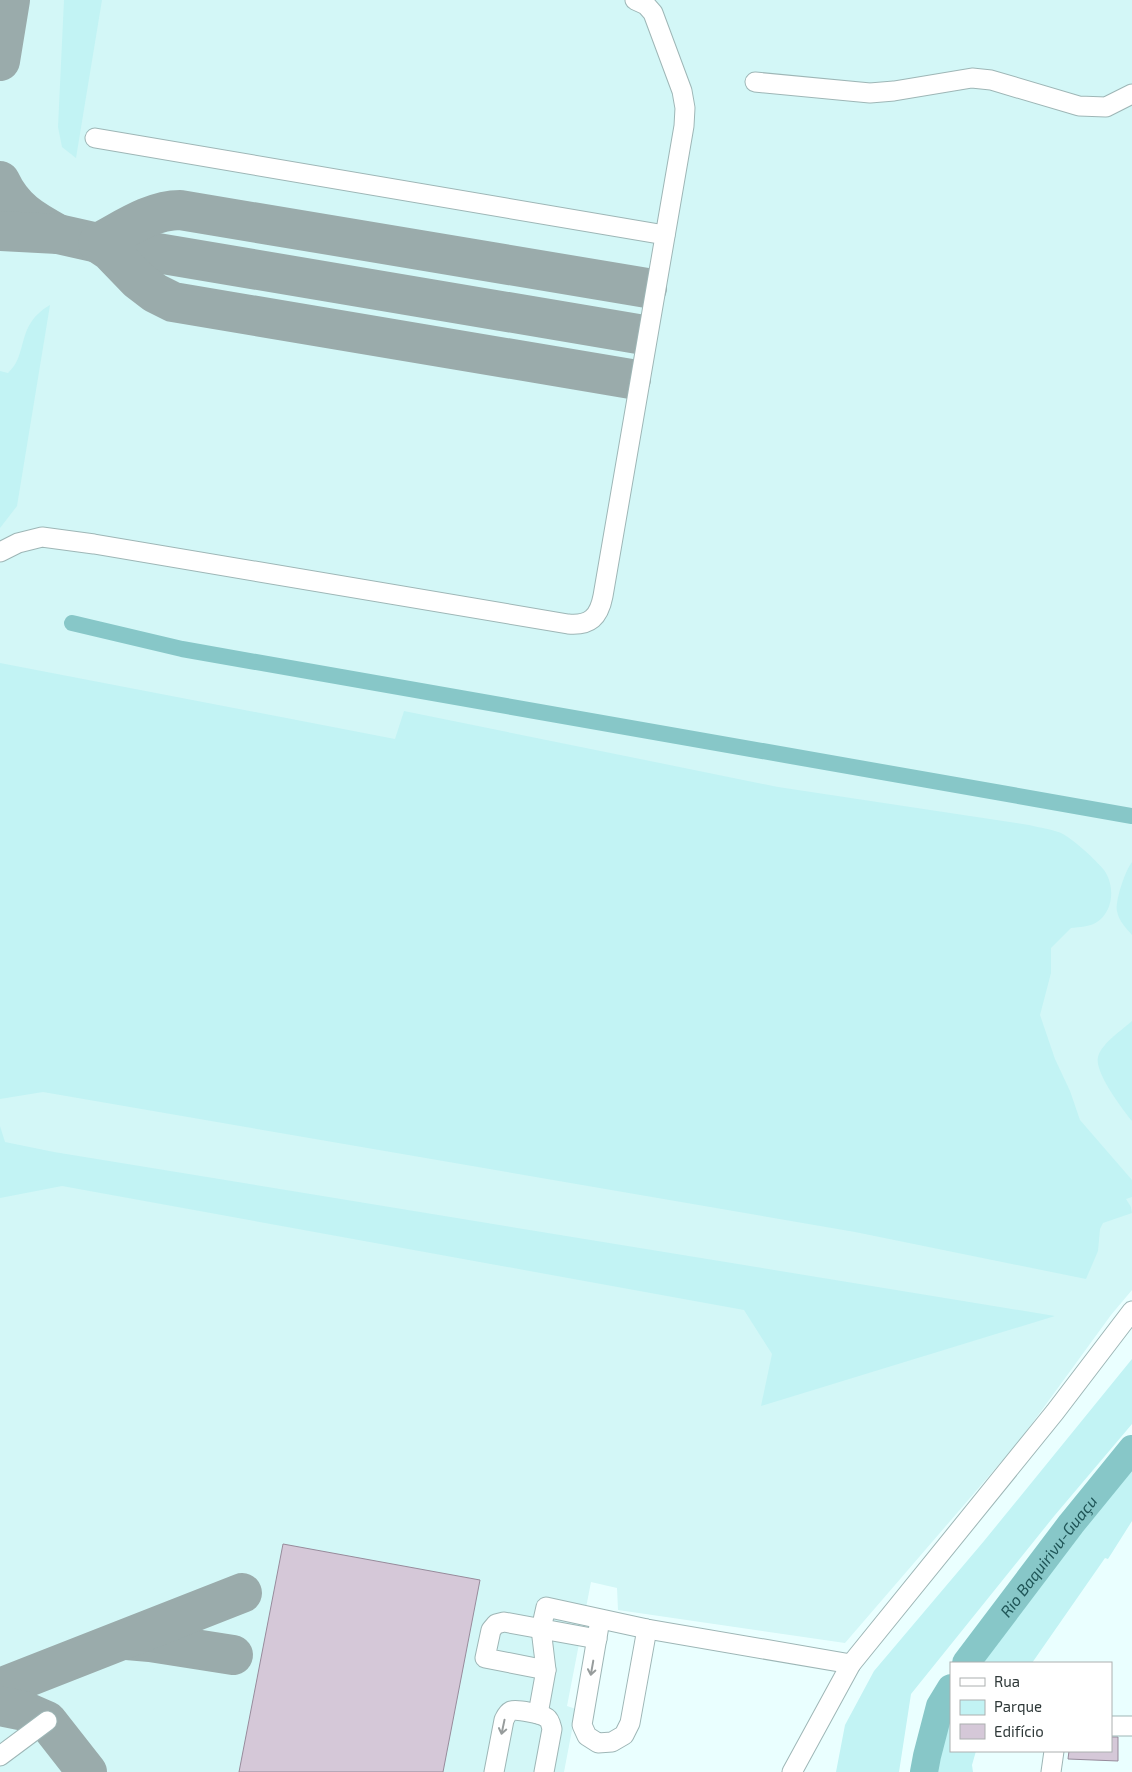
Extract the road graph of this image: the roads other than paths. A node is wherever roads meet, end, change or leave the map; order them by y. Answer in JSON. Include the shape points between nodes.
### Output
{"nodes":[{"id":1,"x":635,"y":0,"type":"edge"},
{"id":2,"x":755,"y":82,"type":"dead end"},
{"id":3,"x":1132,"y":94,"type":"edge"},
{"id":4,"x":95,"y":138,"type":"dead end"},
{"id":5,"x":665,"y":235,"type":"junction"},
{"id":6,"x":0,"y":552,"type":"edge"},
{"id":7,"x":1132,"y":1311,"type":"edge"},
{"id":8,"x":600,"y":1620,"type":"junction"},
{"id":9,"x":542,"y":1629,"type":"junction"},
{"id":10,"x":647,"y":1629,"type":"junction"},
{"id":11,"x":597,"y":1640,"type":"junction"},
{"id":12,"x":850,"y":1664,"type":"junction"},
{"id":13,"x":546,"y":1670,"type":"junction"},
{"id":14,"x":538,"y":1714,"type":"junction"},
{"id":15,"x":47,"y":1721,"type":"dead end"},
{"id":16,"x":1112,"y":1726,"type":"edge"},
{"id":17,"x":1132,"y":1726,"type":"edge"},
{"id":18,"x":1054,"y":1752,"type":"edge"},
{"id":19,"x":0,"y":1756,"type":"edge"},
{"id":20,"x":494,"y":1772,"type":"edge"},
{"id":21,"x":544,"y":1772,"type":"edge"},
{"id":22,"x":792,"y":1772,"type":"edge"},
{"id":23,"x":1051,"y":1772,"type":"edge"}],
"edges":[{"from":1,"to":5,"type":"street","via":[[653,13],[682,91],[685,108]]},
{"from":2,"to":3,"type":"street","via":[[870,93],[972,78],[990,80],[1079,106],[1106,107]]},
{"from":4,"to":5,"type":"street"},
{"from":5,"to":6,"type":"street","via":[[602,601],[596,616],[587,623],[568,624],[42,537]]},
{"from":7,"to":12,"type":"street","via":[[1055,1412]]},
{"from":8,"to":9,"type":"street","via":[[546,1607]]},
{"from":8,"to":10,"type":"street"},
{"from":8,"to":11,"type":"street"},
{"from":9,"to":11,"type":"street"},
{"from":9,"to":13,"type":"street"},
{"from":9,"to":13,"type":"street","via":[[504,1622],[496,1624],[491,1630],[485,1658]]},
{"from":11,"to":10,"type":"street","one_way":true,"via":[[582,1725],[587,1736],[598,1743],[612,1742],[624,1735],[630,1723]]},
{"from":10,"to":12,"type":"street"},
{"from":12,"to":22,"type":"street"},
{"from":13,"to":14,"type":"street"},
{"from":14,"to":20,"type":"street","one_way":true,"via":[[512,1710],[507,1714]]},
{"from":14,"to":21,"type":"street","via":[[548,1718],[552,1729]]},
{"from":15,"to":19,"type":"street"},
{"from":16,"to":17,"type":"street"},
{"from":18,"to":23,"type":"street"}]}
